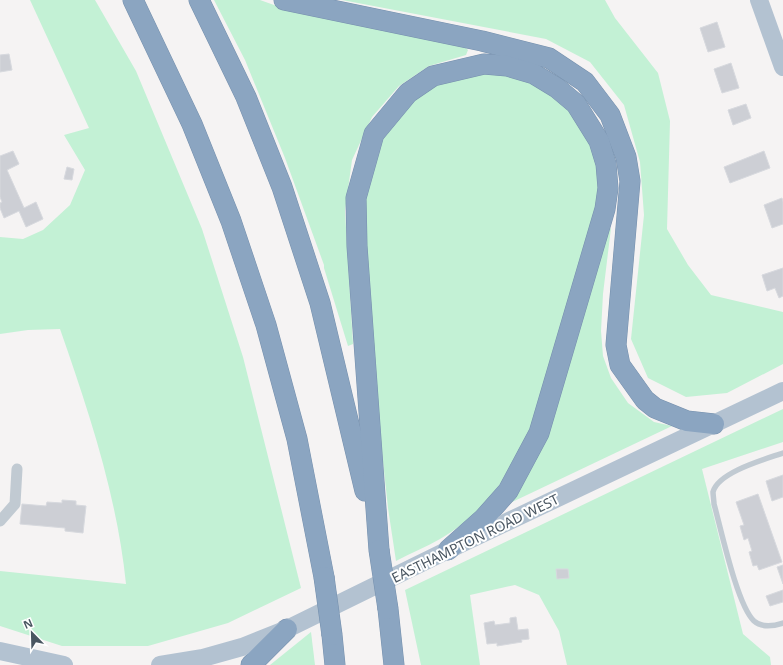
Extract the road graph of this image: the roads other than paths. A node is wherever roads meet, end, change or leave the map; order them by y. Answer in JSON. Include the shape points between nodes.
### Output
{"nodes":[{"id":1,"x":133,"y":0,"type":"edge"},
{"id":2,"x":200,"y":0,"type":"edge"},
{"id":3,"x":284,"y":0,"type":"edge"},
{"id":4,"x":759,"y":0,"type":"edge"},
{"id":5,"x":783,"y":67,"type":"edge"},
{"id":6,"x":783,"y":391,"type":"edge"},
{"id":7,"x":714,"y":424,"type":"junction"},
{"id":8,"x":783,"y":453,"type":"edge"},
{"id":9,"x":17,"y":469,"type":"dead end"},
{"id":10,"x":0,"y":521,"type":"edge"},
{"id":11,"x":379,"y":550,"type":"junction"},
{"id":12,"x":448,"y":550,"type":"junction"},
{"id":13,"x":783,"y":623,"type":"edge"},
{"id":14,"x":287,"y":629,"type":"junction"},
{"id":15,"x":0,"y":651,"type":"edge"},
{"id":16,"x":64,"y":665,"type":"edge"},
{"id":17,"x":160,"y":665,"type":"edge"},
{"id":18,"x":251,"y":665,"type":"edge"},
{"id":19,"x":335,"y":665,"type":"edge"},
{"id":20,"x":394,"y":665,"type":"edge"}],
"edges":[{"from":1,"to":19,"type":"highway","bridge":true,"via":[[192,124],[232,221],[264,318],[297,438],[324,578]]},
{"from":2,"to":11,"type":"highway","via":[[246,97],[282,187],[320,303]]},
{"from":3,"to":7,"type":"highway","via":[[482,41],[549,58],[585,82],[610,115],[626,157],[630,181],[616,345],[620,364],[645,400],[655,408],[686,420]]},
{"from":4,"to":5,"type":"main road"},
{"from":6,"to":7,"type":"main road","name":"EASTHAMPTON ROAD WEST"},
{"from":7,"to":12,"type":"main road","name":"EASTHAMPTON ROAD WEST"},
{"from":8,"to":13,"type":"lane","via":[[735,471],[719,482],[713,492],[714,504],[746,609],[753,621],[759,624],[768,626]]},
{"from":9,"to":10,"type":"street","via":[[15,504]]},
{"from":11,"to":12,"type":"highway","via":[[357,246],[356,198],[374,134],[408,93],[433,76],[484,64],[507,66],[534,74],[576,104],[599,141],[606,164],[608,188],[605,209],[539,433],[508,490],[484,518]]},
{"from":11,"to":20,"type":"highway","bridge":true},
{"from":12,"to":14,"type":"main road","name":"EASTHAMPTON ROAD WEST"},
{"from":14,"to":17,"type":"main road","name":"EASTHAMPTON ROAD WEST","via":[[242,647]]},
{"from":14,"to":18,"type":"highway"},
{"from":15,"to":16,"type":"main road"}]}
